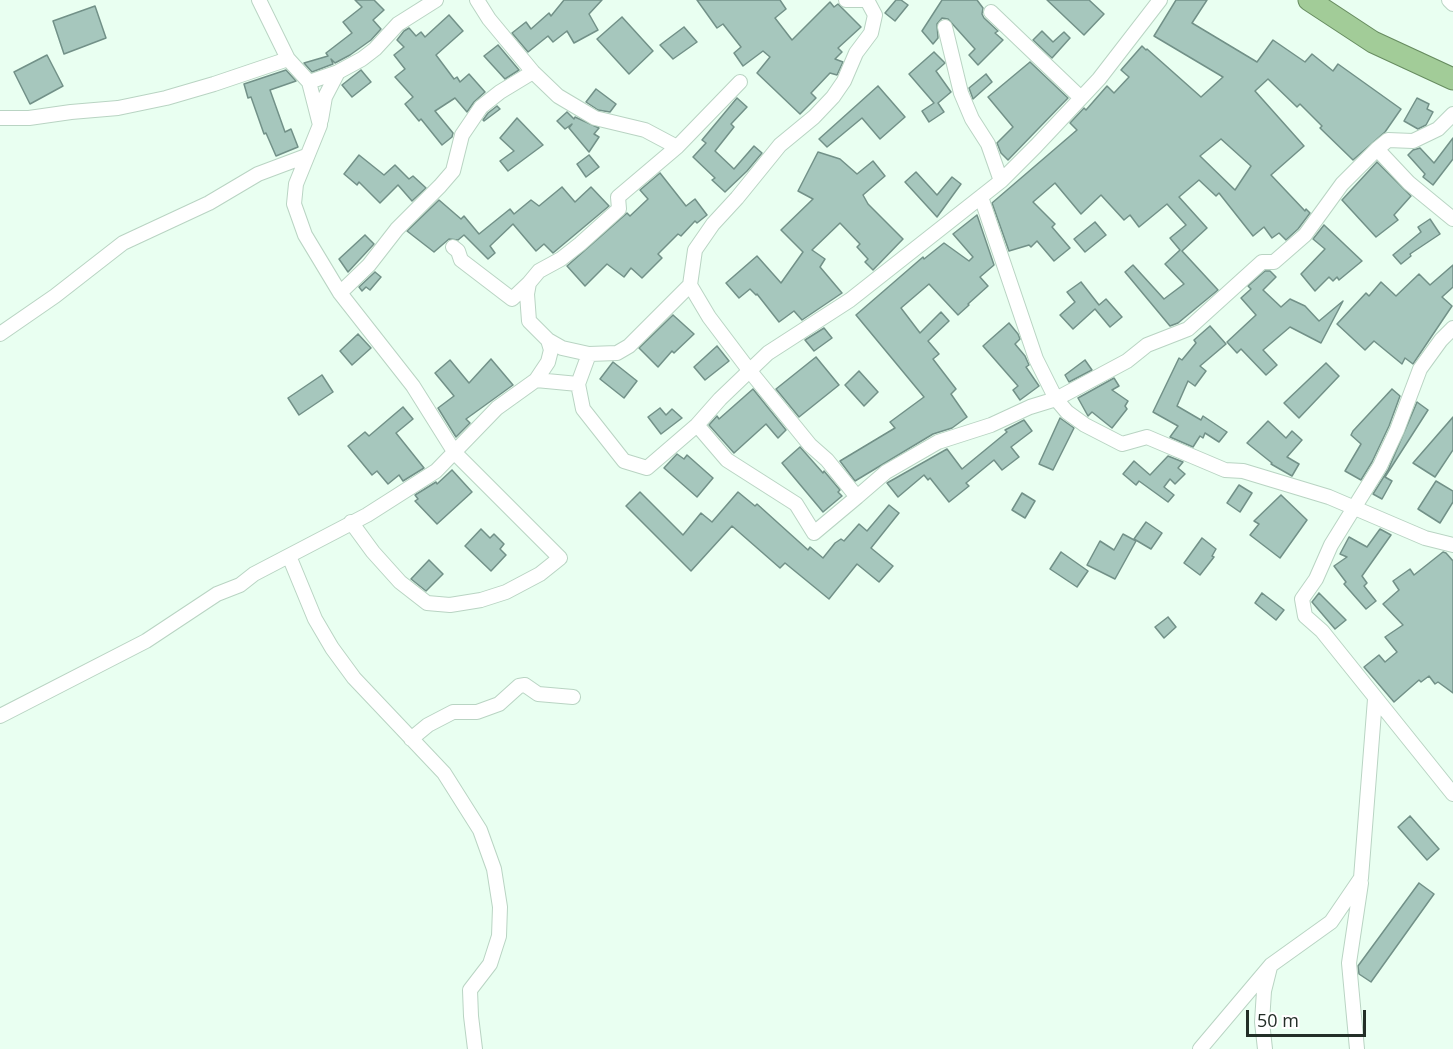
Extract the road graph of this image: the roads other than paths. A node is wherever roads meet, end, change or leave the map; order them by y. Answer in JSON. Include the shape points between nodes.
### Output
{"nodes":[{"id":1,"x":259,"y":0,"type":"edge"},
{"id":2,"x":436,"y":0,"type":"edge"},
{"id":3,"x":477,"y":0,"type":"edge"},
{"id":4,"x":846,"y":0,"type":"edge"},
{"id":5,"x":866,"y":0,"type":"edge"},
{"id":6,"x":1160,"y":0,"type":"edge"},
{"id":7,"x":1309,"y":0,"type":"edge"},
{"id":8,"x":1449,"y":0,"type":"edge"},
{"id":9,"x":1453,"y":4,"type":"edge"},
{"id":10,"x":992,"y":12,"type":"dead end"},
{"id":11,"x":945,"y":27,"type":"dead end"},
{"id":12,"x":288,"y":59,"type":"junction"},
{"id":13,"x":338,"y":72,"type":"junction"},
{"id":14,"x":533,"y":72,"type":"junction"},
{"id":15,"x":1453,"y":79,"type":"edge"},
{"id":16,"x":309,"y":82,"type":"junction"},
{"id":17,"x":740,"y":82,"type":"dead end"},
{"id":18,"x":1081,"y":98,"type":"junction"},
{"id":19,"x":1453,"y":114,"type":"edge"},
{"id":20,"x":0,"y":118,"type":"edge"},
{"id":21,"x":320,"y":125,"type":"junction"},
{"id":22,"x":677,"y":147,"type":"junction"},
{"id":23,"x":1377,"y":148,"type":"junction"},
{"id":24,"x":306,"y":156,"type":"junction"},
{"id":25,"x":1001,"y":181,"type":"junction"},
{"id":26,"x":981,"y":197,"type":"junction"},
{"id":27,"x":1453,"y":219,"type":"edge"},
{"id":28,"x":453,"y":247,"type":"dead end"},
{"id":29,"x":529,"y":283,"type":"junction"},
{"id":30,"x":690,"y":285,"type":"junction"},
{"id":31,"x":340,"y":293,"type":"junction"},
{"id":32,"x":1453,"y":328,"type":"edge"},
{"id":33,"x":0,"y":334,"type":"edge"},
{"id":34,"x":548,"y":340,"type":"junction"},
{"id":35,"x":589,"y":354,"type":"junction"},
{"id":36,"x":749,"y":370,"type":"junction"},
{"id":37,"x":536,"y":380,"type":"junction"},
{"id":38,"x":578,"y":384,"type":"junction"},
{"id":39,"x":1056,"y":399,"type":"junction"},
{"id":40,"x":697,"y":425,"type":"junction"},
{"id":41,"x":455,"y":453,"type":"junction"},
{"id":42,"x":857,"y":497,"type":"junction"},
{"id":43,"x":1355,"y":506,"type":"junction"},
{"id":44,"x":351,"y":522,"type":"junction"},
{"id":45,"x":1453,"y":545,"type":"edge"},
{"id":46,"x":288,"y":556,"type":"junction"},
{"id":47,"x":573,"y":697,"type":"dead end"},
{"id":48,"x":1375,"y":699,"type":"junction"},
{"id":49,"x":0,"y":716,"type":"edge"},
{"id":50,"x":411,"y":739,"type":"junction"},
{"id":51,"x":1453,"y":794,"type":"edge"},
{"id":52,"x":1362,"y":878,"type":"junction"},
{"id":53,"x":1271,"y":965,"type":"junction"},
{"id":54,"x":475,"y":1049,"type":"edge"},
{"id":55,"x":1200,"y":1049,"type":"edge"},
{"id":56,"x":1265,"y":1049,"type":"edge"},
{"id":57,"x":1357,"y":1049,"type":"edge"}],
"edges":[{"from":1,"to":12,"type":"street"},
{"from":2,"to":13,"type":"street","via":[[398,24],[375,49]]},
{"from":3,"to":14,"type":"street"},
{"from":4,"to":5,"type":"street"},
{"from":5,"to":30,"type":"street","via":[[875,15],[871,33],[856,53],[844,81],[814,117],[780,145],[713,224],[695,250]]},
{"from":6,"to":18,"type":"street"},
{"from":7,"to":15,"type":"highway","via":[[1373,42]]},
{"from":8,"to":9,"type":"street"},
{"from":10,"to":18,"type":"street"},
{"from":11,"to":25,"type":"street","via":[[961,93],[988,144]]},
{"from":12,"to":16,"type":"street"},
{"from":12,"to":20,"type":"street","via":[[195,90],[118,108]]},
{"from":13,"to":16,"type":"street"},
{"from":13,"to":21,"type":"street","via":[[325,97]]},
{"from":14,"to":22,"type":"street","via":[[558,96],[595,118],[645,130]]},
{"from":14,"to":31,"type":"street","via":[[481,107],[462,135],[453,171]]},
{"from":16,"to":21,"type":"street"},
{"from":17,"to":22,"type":"street"},
{"from":18,"to":25,"type":"street"},
{"from":19,"to":23,"type":"street","via":[[1438,129],[1413,141],[1388,140]]},
{"from":21,"to":24,"type":"street"},
{"from":22,"to":29,"type":"street","via":[[618,197],[619,209]]},
{"from":23,"to":27,"type":"street","via":[[1409,183]]},
{"from":23,"to":39,"type":"street","via":[[1342,184],[1305,235],[1274,262],[1262,262],[1188,329],[1148,345],[1127,361]]},
{"from":24,"to":31,"type":"street","via":[[294,204],[305,235]]},
{"from":24,"to":33,"type":"street","via":[[258,174],[209,203],[123,243]]},
{"from":25,"to":26,"type":"street"},
{"from":26,"to":36,"type":"street","via":[[850,300],[768,353]]},
{"from":26,"to":39,"type":"street","via":[[1036,359]]},
{"from":28,"to":29,"type":"street","via":[[461,260],[512,299]]},
{"from":29,"to":34,"type":"street","via":[[529,321]]},
{"from":30,"to":35,"type":"street","via":[[629,346],[617,353]]},
{"from":30,"to":36,"type":"street"},
{"from":31,"to":41,"type":"street","via":[[413,386]]},
{"from":32,"to":43,"type":"street","via":[[1420,369],[1380,466]]},
{"from":34,"to":35,"type":"street","via":[[562,348]]},
{"from":34,"to":37,"type":"street","via":[[548,362]]},
{"from":35,"to":38,"type":"street"},
{"from":36,"to":40,"type":"street"},
{"from":36,"to":42,"type":"street"},
{"from":37,"to":38,"type":"street"},
{"from":37,"to":41,"type":"street","via":[[497,408]]},
{"from":38,"to":40,"type":"street","via":[[583,409],[624,461],[647,468]]},
{"from":39,"to":42,"type":"street","via":[[938,442],[886,472]]},
{"from":39,"to":43,"type":"street","via":[[1085,425],[1122,444],[1147,437],[1225,470],[1243,471]]},
{"from":40,"to":42,"type":"street","via":[[727,460],[796,504],[814,533]]},
{"from":41,"to":44,"type":"street","via":[[436,471]]},
{"from":41,"to":44,"type":"street","via":[[560,558],[506,592],[450,605],[427,603],[400,582]]},
{"from":43,"to":45,"type":"street","via":[[1425,538]]},
{"from":43,"to":48,"type":"street","via":[[1302,599],[1305,616]]},
{"from":44,"to":46,"type":"street"},
{"from":46,"to":49,"type":"street","via":[[218,594],[146,641]]},
{"from":46,"to":50,"type":"street","via":[[332,648],[354,678]]},
{"from":47,"to":50,"type":"street","via":[[538,694],[525,685],[519,686],[499,705],[477,712],[453,712]]},
{"from":48,"to":51,"type":"street"},
{"from":48,"to":52,"type":"street"},
{"from":50,"to":54,"type":"street","via":[[444,772],[480,830],[494,869],[500,907],[499,936],[490,964],[470,990]]},
{"from":52,"to":53,"type":"street","via":[[1331,922]]},
{"from":52,"to":57,"type":"street","via":[[1349,963]]},
{"from":53,"to":55,"type":"street"},
{"from":53,"to":56,"type":"street","via":[[1264,992]]}]}
